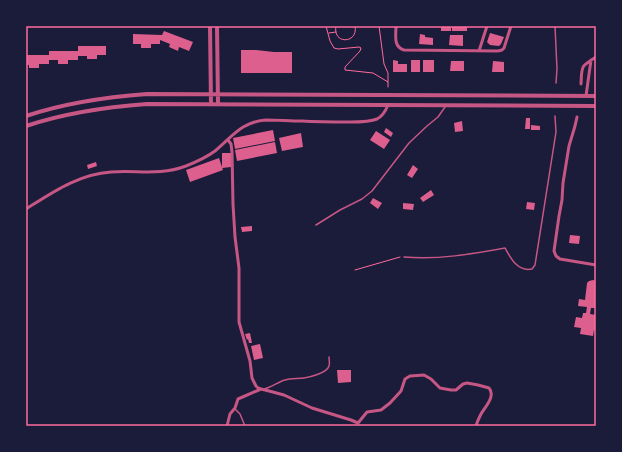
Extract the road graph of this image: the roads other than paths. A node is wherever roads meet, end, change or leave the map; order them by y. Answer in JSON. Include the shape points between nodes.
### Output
{"nodes":[{"id":1,"x":210,"y":26,"type":"edge"},
{"id":2,"x":217,"y":26,"type":"edge"},
{"id":3,"x":396,"y":26,"type":"edge"},
{"id":4,"x":487,"y":26,"type":"edge"},
{"id":5,"x":511,"y":26,"type":"edge"},
{"id":6,"x":555,"y":26,"type":"edge"},
{"id":7,"x":479,"y":51,"type":"junction"},
{"id":8,"x":596,"y":57,"type":"edge"},
{"id":9,"x":591,"y":60,"type":"junction"},
{"id":10,"x":556,"y":83,"type":"dead end"},
{"id":11,"x":581,"y":84,"type":"dead end"},
{"id":12,"x":210,"y":94,"type":"junction"},
{"id":13,"x":217,"y":94,"type":"junction"},
{"id":14,"x":586,"y":96,"type":"junction"},
{"id":15,"x":596,"y":96,"type":"edge"},
{"id":16,"x":211,"y":104,"type":"junction"},
{"id":17,"x":218,"y":104,"type":"junction"},
{"id":18,"x":388,"y":105,"type":"junction"},
{"id":19,"x":446,"y":105,"type":"junction"},
{"id":20,"x":596,"y":106,"type":"edge"},
{"id":21,"x":26,"y":116,"type":"edge"},
{"id":22,"x":555,"y":116,"type":"dead end"},
{"id":23,"x":577,"y":117,"type":"dead end"},
{"id":24,"x":26,"y":126,"type":"edge"},
{"id":25,"x":228,"y":140,"type":"junction"},
{"id":26,"x":26,"y":209,"type":"edge"},
{"id":27,"x":316,"y":225,"type":"dead end"},
{"id":28,"x":404,"y":257,"type":"road end"},
{"id":29,"x":596,"y":265,"type":"edge"},
{"id":30,"x":329,"y":357,"type":"dead end"},
{"id":31,"x":261,"y":390,"type":"junction"},
{"id":32,"x":235,"y":408,"type":"junction"},
{"id":33,"x":227,"y":426,"type":"edge"},
{"id":34,"x":246,"y":426,"type":"edge"},
{"id":35,"x":476,"y":426,"type":"edge"}],
"edges":[{"from":1,"to":12,"type":"street"},
{"from":2,"to":13,"type":"street"},
{"from":3,"to":7,"type":"street","via":[[396,42],[400,49]]},
{"from":4,"to":7,"type":"street"},
{"from":5,"to":7,"type":"street","via":[[502,50]]},
{"from":6,"to":10,"type":"lane"},
{"from":8,"to":9,"type":"street"},
{"from":9,"to":11,"type":"street","via":[[584,64]]},
{"from":9,"to":14,"type":"street"},
{"from":12,"to":13,"type":"street"},
{"from":12,"to":16,"type":"street"},
{"from":12,"to":21,"type":"street","via":[[123,96],[91,100]]},
{"from":13,"to":14,"type":"street"},
{"from":13,"to":17,"type":"street"},
{"from":14,"to":15,"type":"street"},
{"from":16,"to":17,"type":"street"},
{"from":16,"to":24,"type":"street","via":[[124,106],[92,110]]},
{"from":17,"to":18,"type":"street"},
{"from":18,"to":19,"type":"street"},
{"from":18,"to":25,"type":"street","via":[[382,116],[372,120],[264,120],[246,125]]},
{"from":19,"to":20,"type":"street"},
{"from":19,"to":27,"type":"lane","via":[[438,117],[404,148],[372,191]]},
{"from":22,"to":28,"type":"lane","via":[[556,132],[535,265],[532,269],[524,269],[517,265],[505,248],[452,257]]},
{"from":23,"to":29,"type":"street","via":[[569,146],[554,252],[560,259]]},
{"from":25,"to":26,"type":"street","via":[[213,152],[173,171],[96,174],[67,184]]},
{"from":25,"to":31,"type":"street","via":[[232,152],[233,204],[239,268],[239,322],[252,378]]},
{"from":30,"to":31,"type":"lane","via":[[330,366],[325,371],[305,378],[284,380]]},
{"from":31,"to":32,"type":"street","via":[[240,398]]},
{"from":31,"to":35,"type":"street","via":[[284,395],[304,405],[358,423],[367,412],[381,410],[390,403],[401,391],[406,377],[424,375],[440,388],[456,390],[467,383],[489,388],[490,400]]},
{"from":32,"to":33,"type":"street","via":[[230,414]]},
{"from":32,"to":34,"type":"lane"}]}
